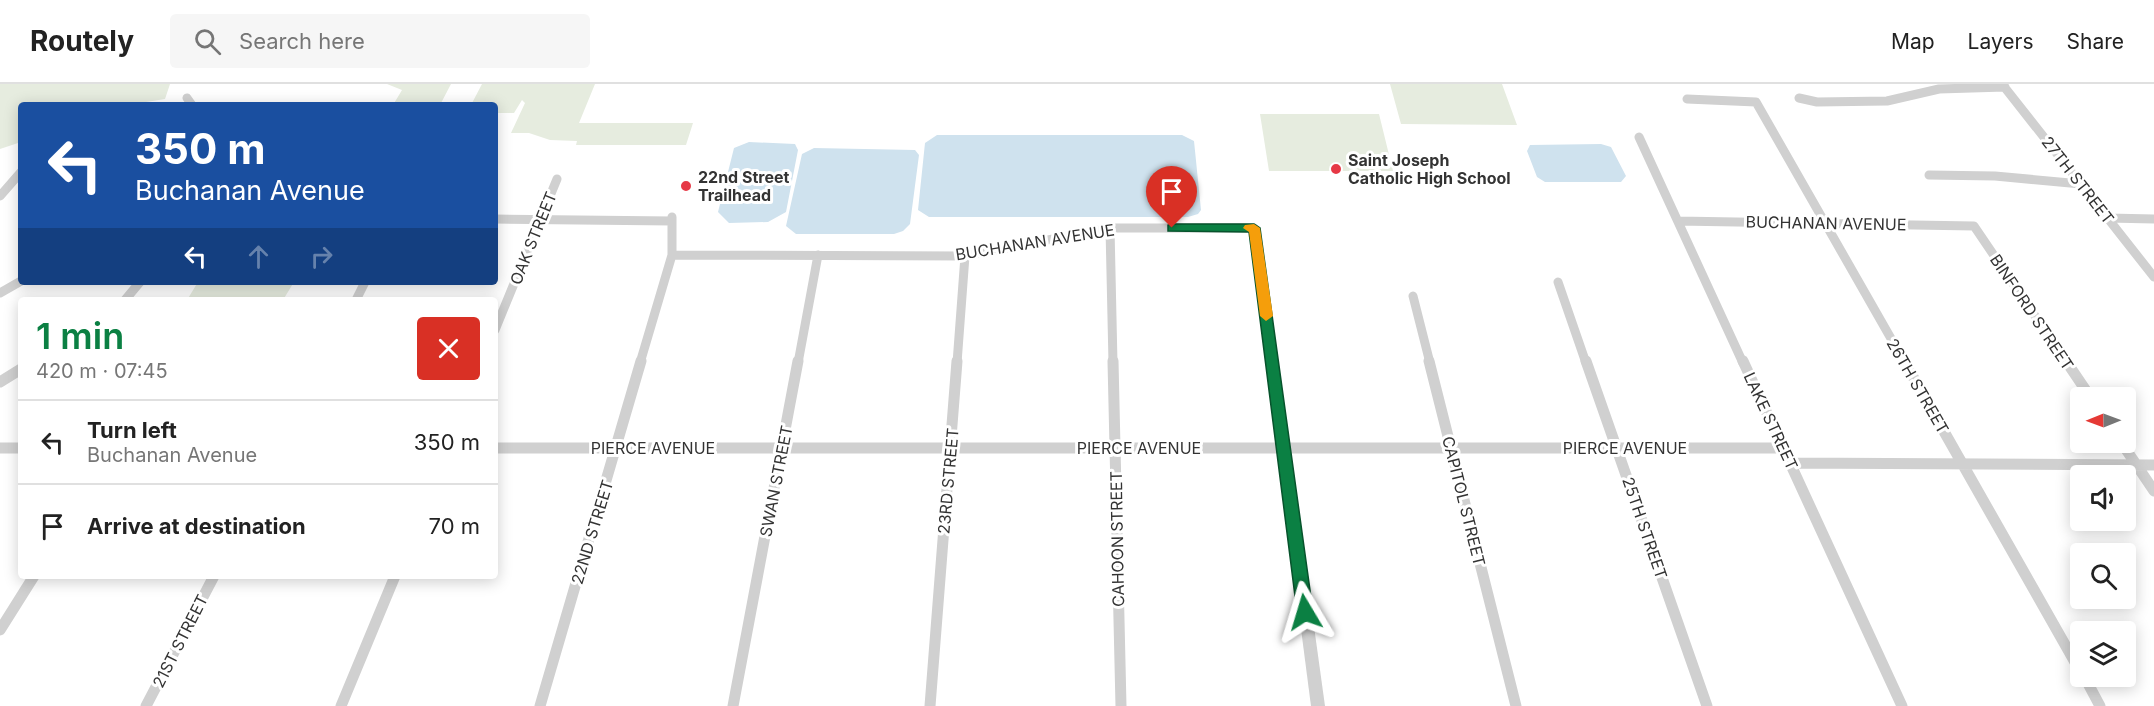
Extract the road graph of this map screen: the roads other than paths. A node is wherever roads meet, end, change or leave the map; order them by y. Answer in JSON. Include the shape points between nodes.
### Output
{"nodes":[{"id":1,"x":2003,"y":85,"type":"edge"},
{"id":2,"x":1799,"y":98,"type":"dead end"},
{"id":3,"x":1687,"y":99,"type":"dead end"},
{"id":4,"x":1639,"y":137,"type":"dead end"},
{"id":5,"x":18,"y":175,"type":"edge"},
{"id":6,"x":1929,"y":175,"type":"dead end"},
{"id":7,"x":557,"y":179,"type":"dead end"},
{"id":8,"x":2081,"y":184,"type":"junction"},
{"id":9,"x":0,"y":196,"type":"edge"},
{"id":10,"x":2108,"y":218,"type":"junction"},
{"id":11,"x":498,"y":219,"type":"edge"},
{"id":12,"x":2154,"y":219,"type":"edge"},
{"id":13,"x":540,"y":220,"type":"junction"},
{"id":14,"x":1678,"y":221,"type":"junction"},
{"id":15,"x":1826,"y":223,"type":"junction"},
{"id":16,"x":1974,"y":226,"type":"joint"},
{"id":17,"x":1110,"y":228,"type":"junction"},
{"id":18,"x":1254,"y":228,"type":"joint"},
{"id":19,"x":672,"y":255,"type":"junction"},
{"id":20,"x":818,"y":255,"type":"junction"},
{"id":21,"x":965,"y":256,"type":"junction"},
{"id":22,"x":2154,"y":276,"type":"edge"},
{"id":23,"x":1558,"y":282,"type":"dead end"},
{"id":24,"x":18,"y":283,"type":"edge"},
{"id":25,"x":138,"y":285,"type":"edge"},
{"id":26,"x":0,"y":293,"type":"edge"},
{"id":27,"x":1413,"y":296,"type":"dead end"},
{"id":28,"x":128,"y":297,"type":"edge"},
{"id":29,"x":498,"y":323,"type":"edge"},
{"id":30,"x":18,"y":371,"type":"edge"},
{"id":31,"x":0,"y":382,"type":"edge"},
{"id":32,"x":2084,"y":387,"type":"edge"},
{"id":33,"x":0,"y":448,"type":"edge"},
{"id":34,"x":18,"y":448,"type":"edge"},
{"id":35,"x":498,"y":448,"type":"edge"},
{"id":36,"x":617,"y":448,"type":"junction"},
{"id":37,"x":783,"y":448,"type":"junction"},
{"id":38,"x":951,"y":448,"type":"junction"},
{"id":39,"x":1115,"y":448,"type":"junction"},
{"id":40,"x":1284,"y":448,"type":"junction"},
{"id":41,"x":1450,"y":448,"type":"junction"},
{"id":42,"x":1617,"y":448,"type":"junction"},
{"id":43,"x":1784,"y":448,"type":"junction"},
{"id":44,"x":2128,"y":453,"type":"edge"},
{"id":45,"x":1790,"y":463,"type":"junction"},
{"id":46,"x":1962,"y":464,"type":"junction"},
{"id":47,"x":2136,"y":465,"type":"junction"},
{"id":48,"x":2154,"y":465,"type":"edge"},
{"id":49,"x":2154,"y":491,"type":"edge"},
{"id":50,"x":32,"y":579,"type":"edge"},
{"id":51,"x":212,"y":579,"type":"edge"},
{"id":52,"x":393,"y":579,"type":"edge"},
{"id":53,"x":0,"y":630,"type":"edge"},
{"id":54,"x":2070,"y":653,"type":"edge"},
{"id":55,"x":2090,"y":687,"type":"edge"},
{"id":56,"x":146,"y":706,"type":"edge"},
{"id":57,"x":341,"y":706,"type":"edge"},
{"id":58,"x":540,"y":706,"type":"edge"},
{"id":59,"x":734,"y":706,"type":"edge"},
{"id":60,"x":930,"y":706,"type":"edge"},
{"id":61,"x":1122,"y":706,"type":"edge"},
{"id":62,"x":1318,"y":706,"type":"edge"},
{"id":63,"x":1516,"y":706,"type":"edge"},
{"id":64,"x":1707,"y":706,"type":"edge"},
{"id":65,"x":1902,"y":706,"type":"edge"},
{"id":66,"x":2100,"y":706,"type":"edge"}],
"edges":[{"from":1,"to":2,"type":"street","via":[[1939,89],[1887,101],[1817,102]]},
{"from":1,"to":8,"type":"street","name":"27TH STREET"},
{"from":3,"to":15,"type":"street","name":"26TH STREET","via":[[1756,102]]},
{"from":4,"to":14,"type":"street","name":"LAKE STREET"},
{"from":5,"to":9,"type":"street"},
{"from":6,"to":8,"type":"street"},
{"from":7,"to":13,"type":"street","name":"OAK STREET"},
{"from":8,"to":10,"type":"street","name":"27TH STREET"},
{"from":10,"to":12,"type":"street"},
{"from":10,"to":22,"type":"street","name":"27TH STREET"},
{"from":11,"to":13,"type":"street"},
{"from":13,"to":19,"type":"street","name":"22ND STREET","via":[[672,219]]},
{"from":13,"to":29,"type":"street","name":"OAK STREET"},
{"from":14,"to":15,"type":"street","name":"BUCHANAN AVENUE"},
{"from":14,"to":43,"type":"street","name":"LAKE STREET"},
{"from":15,"to":16,"type":"street","name":"BUCHANAN AVENUE"},
{"from":15,"to":46,"type":"street","name":"26TH STREET"},
{"from":16,"to":32,"type":"street","name":"BINFORD STREET"},
{"from":17,"to":18,"type":"street","name":"BUCHANAN AVENUE"},
{"from":17,"to":21,"type":"street","name":"BUCHANAN AVENUE"},
{"from":17,"to":39,"type":"street","name":"CAHOON STREET"},
{"from":18,"to":40,"type":"street"},
{"from":19,"to":20,"type":"street","name":"BUCHANAN AVENUE"},
{"from":19,"to":36,"type":"street","name":"22ND STREET"},
{"from":20,"to":21,"type":"street","name":"BUCHANAN AVENUE"},
{"from":20,"to":37,"type":"street","name":"SWAN STREET"},
{"from":21,"to":38,"type":"street","name":"23RD STREET"},
{"from":23,"to":42,"type":"street","name":"25TH STREET"},
{"from":24,"to":26,"type":"street"},
{"from":25,"to":28,"type":"street"},
{"from":27,"to":41,"type":"street","name":"CAPITOL STREET"},
{"from":30,"to":31,"type":"street"},
{"from":33,"to":34,"type":"street"},
{"from":35,"to":36,"type":"street","name":"PIERCE AVENUE"},
{"from":36,"to":37,"type":"street","name":"PIERCE AVENUE"},
{"from":36,"to":58,"type":"street","name":"22ND STREET"},
{"from":37,"to":38,"type":"street","name":"PIERCE AVENUE"},
{"from":37,"to":59,"type":"street","name":"SWAN STREET"},
{"from":38,"to":39,"type":"street","name":"PIERCE AVENUE"},
{"from":38,"to":60,"type":"street","name":"23RD STREET"},
{"from":39,"to":40,"type":"street","name":"PIERCE AVENUE"},
{"from":39,"to":61,"type":"street","name":"CAHOON STREET"},
{"from":40,"to":41,"type":"street","name":"PIERCE AVENUE"},
{"from":40,"to":62,"type":"street"},
{"from":41,"to":42,"type":"street","name":"PIERCE AVENUE"},
{"from":41,"to":63,"type":"street","name":"CAPITOL STREET"},
{"from":42,"to":43,"type":"street","name":"PIERCE AVENUE"},
{"from":42,"to":64,"type":"street","name":"25TH STREET"},
{"from":43,"to":45,"type":"street","name":"LAKE STREET"},
{"from":44,"to":47,"type":"street"},
{"from":45,"to":46,"type":"street"},
{"from":45,"to":65,"type":"street","name":"LAKE STREET"},
{"from":46,"to":47,"type":"street"},
{"from":46,"to":54,"type":"street","name":"26TH STREET"},
{"from":47,"to":48,"type":"street"},
{"from":47,"to":49,"type":"street"},
{"from":50,"to":53,"type":"street"},
{"from":51,"to":56,"type":"street","name":"21ST STREET"},
{"from":52,"to":57,"type":"street"},
{"from":55,"to":66,"type":"street"}]}
